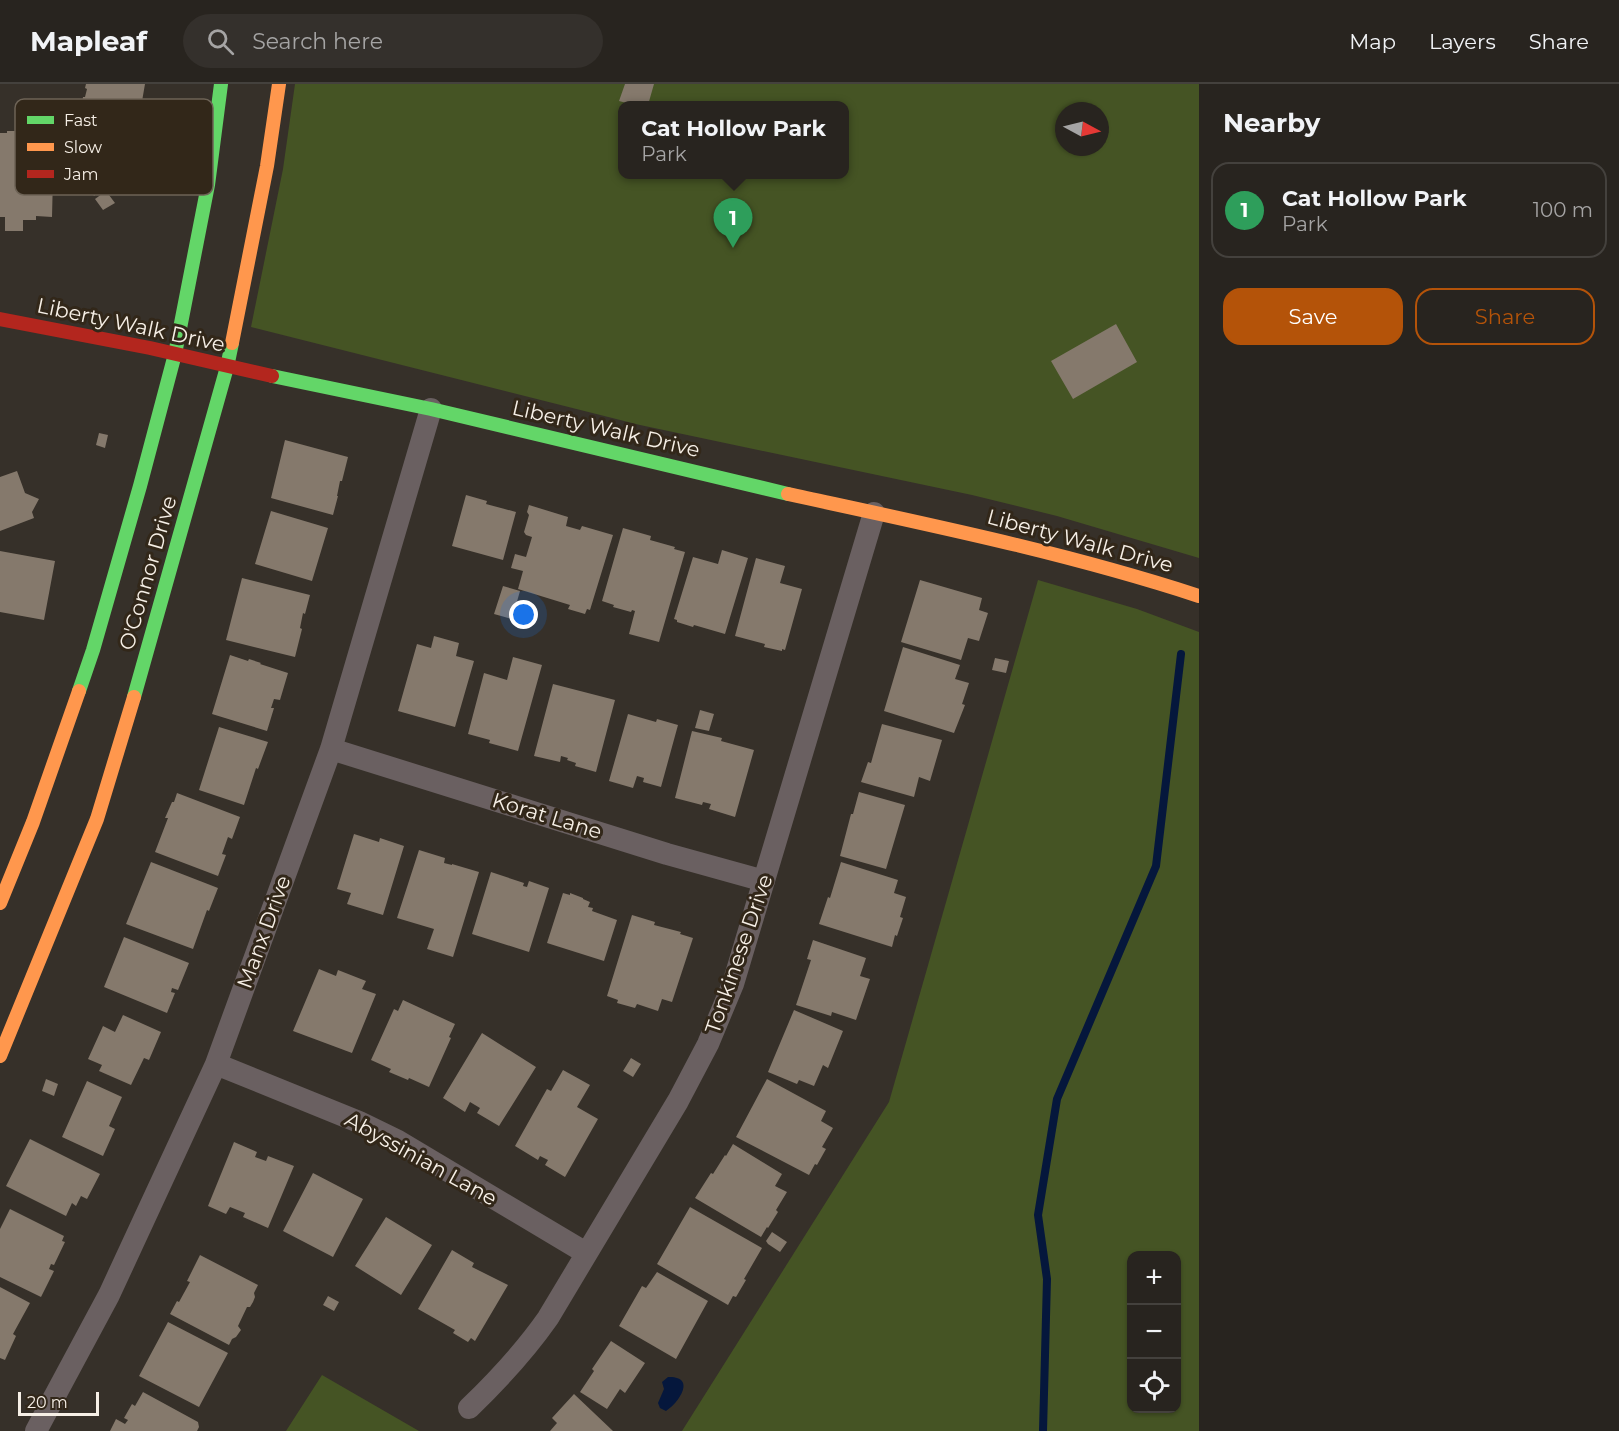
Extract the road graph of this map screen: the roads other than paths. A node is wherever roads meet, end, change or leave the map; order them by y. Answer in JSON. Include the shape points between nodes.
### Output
{"nodes":[{"id":1,"x":221,"y":84,"type":"edge"},
{"id":2,"x":279,"y":84,"type":"edge"},
{"id":3,"x":213,"y":146,"type":"edge"},
{"id":4,"x":206,"y":195,"type":"edge"},
{"id":5,"x":0,"y":319,"type":"edge"},
{"id":6,"x":175,"y":354,"type":"junction"},
{"id":7,"x":227,"y":367,"type":"junction"},
{"id":8,"x":431,"y":409,"type":"junction"},
{"id":9,"x":874,"y":513,"type":"junction"},
{"id":10,"x":1199,"y":596,"type":"edge"},
{"id":11,"x":331,"y":748,"type":"junction"},
{"id":12,"x":764,"y":880,"type":"junction"},
{"id":13,"x":0,"y":903,"type":"edge"},
{"id":14,"x":10,"y":1007,"type":"edge"},
{"id":15,"x":0,"y":1056,"type":"edge"},
{"id":16,"x":216,"y":1064,"type":"junction"},
{"id":17,"x":586,"y":1252,"type":"junction"},
{"id":18,"x":469,"y":1408,"type":"dead end"},
{"id":19,"x":36,"y":1431,"type":"edge"}],
"edges":[{"from":1,"to":3,"type":"main road","name":"O'Connor Drive"},
{"from":2,"to":7,"type":"main road","name":"O'Connor Drive","via":[[267,166]]},
{"from":4,"to":6,"type":"main road","name":"O'Connor Drive"},
{"from":5,"to":6,"type":"main road","name":"Liberty Walk Drive"},
{"from":6,"to":7,"type":"main road","name":"Liberty Walk Drive"},
{"from":6,"to":13,"type":"main road","name":"O'Connor Drive","via":[[93,650],[33,822]]},
{"from":7,"to":8,"type":"main road","name":"Liberty Walk Drive"},
{"from":7,"to":14,"type":"main road","name":"O'Connor Drive","via":[[97,819]]},
{"from":8,"to":9,"type":"main road","name":"Liberty Walk Drive"},
{"from":8,"to":11,"type":"street","name":"Manx Drive"},
{"from":9,"to":10,"type":"main road","name":"Liberty Walk Drive","via":[[1040,550]]},
{"from":9,"to":12,"type":"street","name":"Tonkinese Drive"},
{"from":11,"to":12,"type":"street","name":"Korat Lane","via":[[667,854]]},
{"from":11,"to":16,"type":"street","name":"Manx Drive"},
{"from":12,"to":17,"type":"street","name":"Tonkinese Drive","via":[[733,984],[708,1044]]},
{"from":14,"to":15,"type":"main road","name":"O'Connor Drive"},
{"from":16,"to":17,"type":"street","name":"Abyssinian Lane","via":[[398,1141]]},
{"from":16,"to":19,"type":"street","name":"Manx Drive","via":[[109,1295]]},
{"from":17,"to":18,"type":"street","name":"Tonkinese Drive","via":[[534,1338]]}]}
